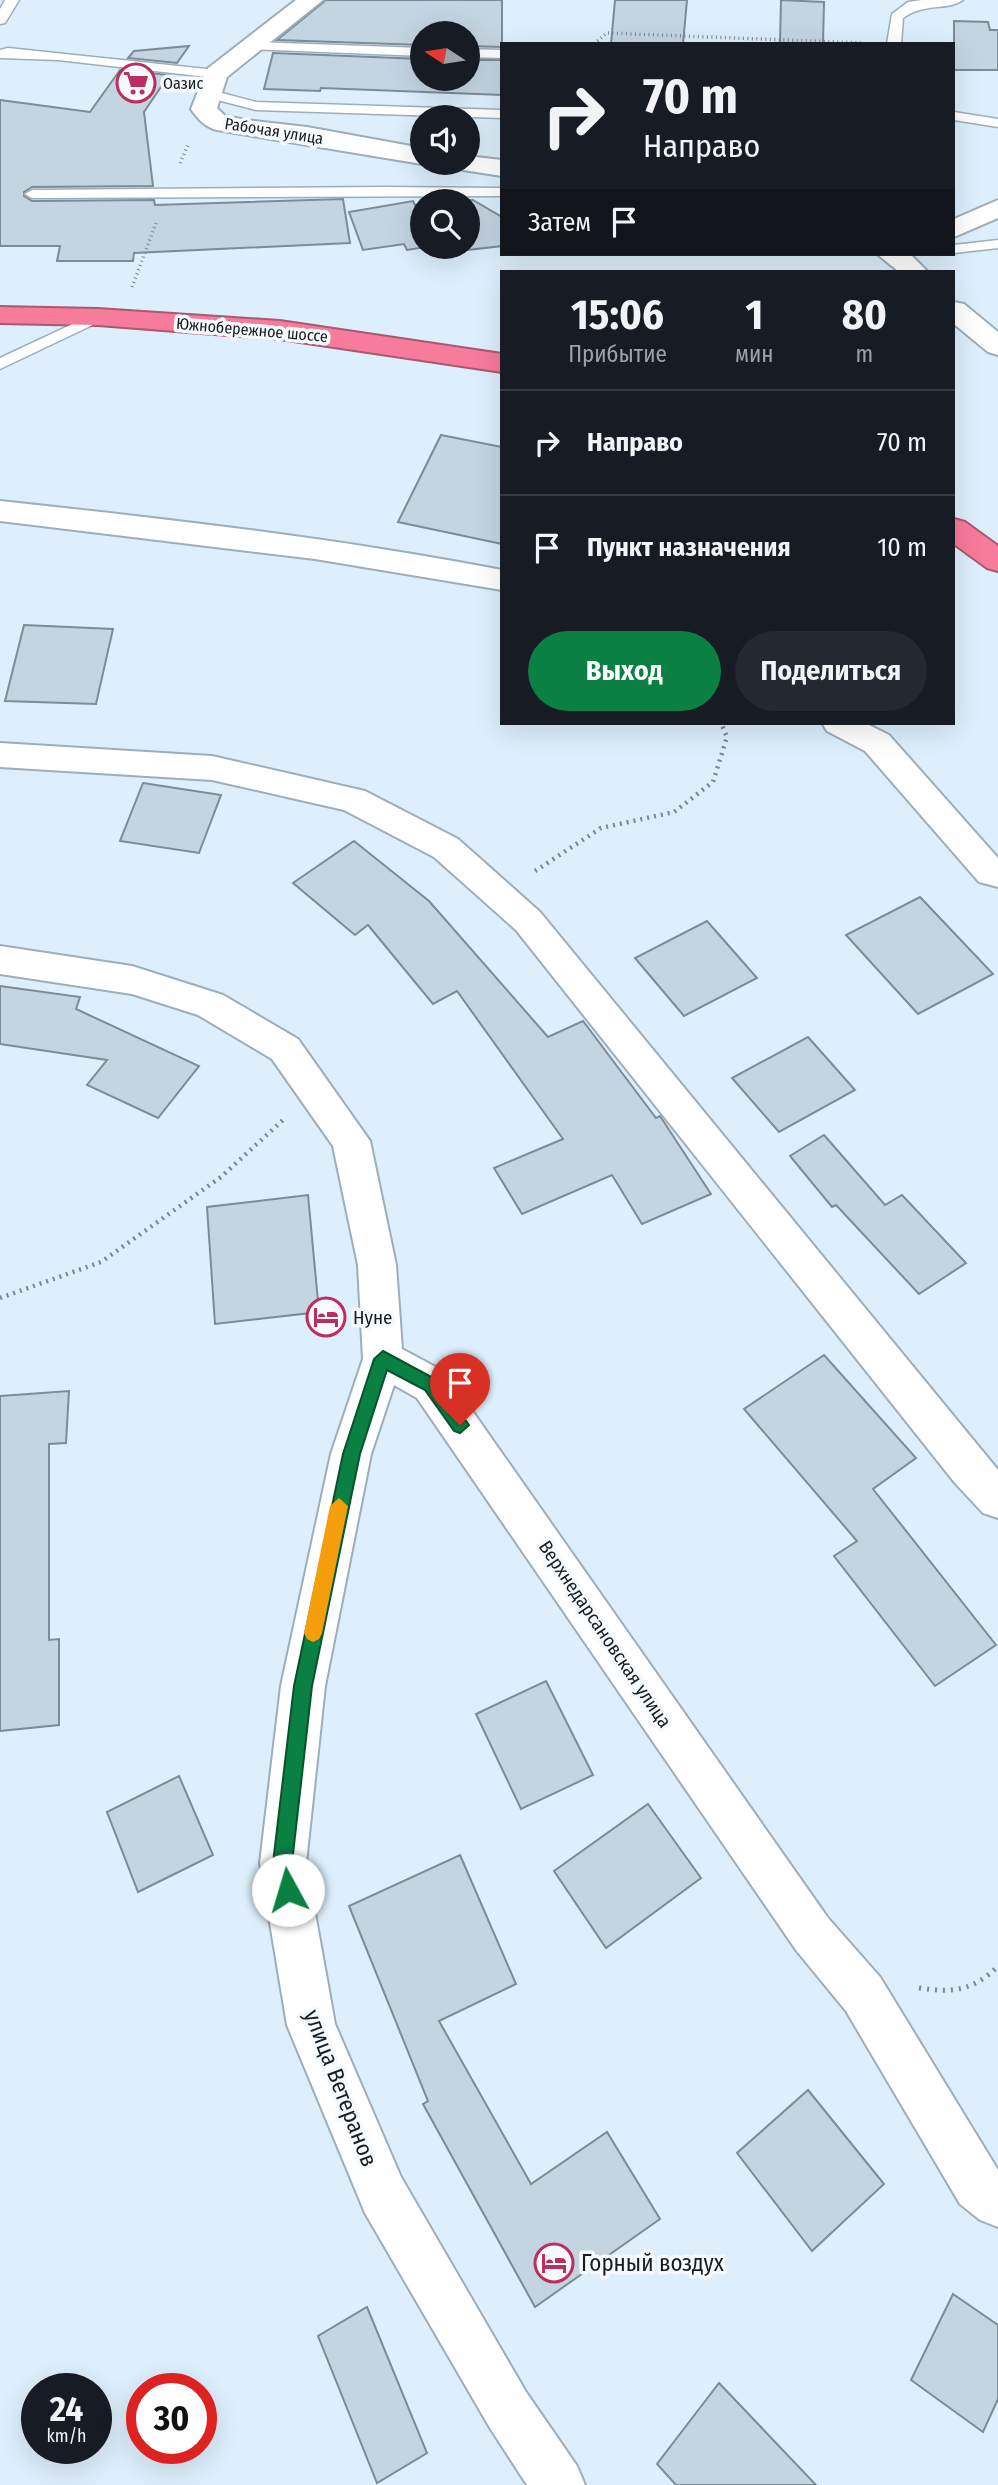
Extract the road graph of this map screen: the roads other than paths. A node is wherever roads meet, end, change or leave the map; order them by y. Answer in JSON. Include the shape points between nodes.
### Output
{"nodes":[{"id":1,"x":12,"y":0,"type":"edge"},
{"id":2,"x":311,"y":0,"type":"edge"},
{"id":3,"x":956,"y":0,"type":"edge"},
{"id":4,"x":0,"y":20,"type":"edge"},
{"id":5,"x":894,"y":42,"type":"edge"},
{"id":6,"x":253,"y":46,"type":"junction"},
{"id":7,"x":3,"y":51,"type":"edge"},
{"id":8,"x":410,"y":52,"type":"edge"},
{"id":9,"x":480,"y":53,"type":"edge"},
{"id":10,"x":500,"y":54,"type":"edge"},
{"id":11,"x":211,"y":83,"type":"junction"},
{"id":12,"x":500,"y":114,"type":"edge"},
{"id":13,"x":955,"y":116,"type":"edge"},
{"id":14,"x":998,"y":123,"type":"edge"},
{"id":15,"x":410,"y":154,"type":"edge"},
{"id":16,"x":480,"y":165,"type":"edge"},
{"id":17,"x":500,"y":168,"type":"edge"},
{"id":18,"x":500,"y":192,"type":"edge"},
{"id":19,"x":32,"y":194,"type":"dead end"},
{"id":20,"x":998,"y":208,"type":"edge"},
{"id":21,"x":956,"y":243,"type":"edge"},
{"id":22,"x":998,"y":244,"type":"edge"},
{"id":23,"x":998,"y":258,"type":"edge"},
{"id":24,"x":0,"y":302,"type":"edge"},
{"id":25,"x":955,"y":311,"type":"edge"},
{"id":26,"x":0,"y":315,"type":"edge"},
{"id":27,"x":98,"y":317,"type":"junction"},
{"id":28,"x":500,"y":346,"type":"edge"},
{"id":29,"x":998,"y":346,"type":"edge"},
{"id":30,"x":500,"y":363,"type":"edge"},
{"id":31,"x":0,"y":364,"type":"edge"},
{"id":32,"x":0,"y":511,"type":"edge"},
{"id":33,"x":955,"y":530,"type":"edge"},
{"id":34,"x":955,"y":552,"type":"edge"},
{"id":35,"x":998,"y":561,"type":"edge"},
{"id":36,"x":500,"y":580,"type":"edge"},
{"id":37,"x":998,"y":582,"type":"edge"},
{"id":38,"x":842,"y":725,"type":"edge"},
{"id":39,"x":0,"y":755,"type":"edge"},
{"id":40,"x":998,"y":874,"type":"edge"},
{"id":41,"x":0,"y":960,"type":"edge"},
{"id":42,"x":383,"y":1359,"type":"junction"},
{"id":43,"x":998,"y":1499,"type":"edge"},
{"id":44,"x":998,"y":2202,"type":"edge"},
{"id":45,"x":558,"y":2485,"type":"edge"}],
"edges":[{"from":1,"to":4,"type":"lane"},
{"from":2,"to":6,"type":"street"},
{"from":3,"to":5,"type":"lane","via":[[913,5],[897,17]]},
{"from":6,"to":8,"type":"lane"},
{"from":6,"to":11,"type":"street"},
{"from":7,"to":11,"type":"lane"},
{"from":9,"to":10,"type":"lane"},
{"from":11,"to":12,"type":"lane","via":[[256,106]]},
{"from":11,"to":15,"type":"street","name":"Рабочая улица","via":[[204,109],[217,122]]},
{"from":13,"to":14,"type":"lane"},
{"from":16,"to":17,"type":"street"},
{"from":18,"to":19,"type":"lane"},
{"from":20,"to":21,"type":"street"},
{"from":21,"to":22,"type":"lane"},
{"from":21,"to":23,"type":"lane"},
{"from":24,"to":28,"type":"highway","name":"Южнобережное шоссе","via":[[216,310],[478,340]]},
{"from":25,"to":29,"type":"street"},
{"from":26,"to":27,"type":"highway","name":"Южнобережное шоссе"},
{"from":27,"to":30,"type":"highway","name":"Южнобережное шоссе","via":[[280,330]]},
{"from":27,"to":31,"type":"lane"},
{"from":32,"to":36,"type":"street","via":[[275,542]]},
{"from":33,"to":35,"type":"highway"},
{"from":34,"to":37,"type":"highway"},
{"from":38,"to":40,"type":"street","via":[[877,743],[991,873]]},
{"from":39,"to":43,"type":"street","via":[[212,768],[353,800],[446,848],[528,921]]},
{"from":41,"to":42,"type":"street","via":[[132,980],[211,1005],[285,1049],[351,1141],[377,1265]]},
{"from":42,"to":44,"type":"street","name":"Верхнедарсановская улица","via":[[431,1385],[812,1934],[863,1994],[978,2186]]},
{"from":42,"to":45,"type":"street","name":"улица Ветеранов","via":[[351,1454],[303,1686],[283,1863],[311,2025],[383,2195],[508,2410]]}]}
